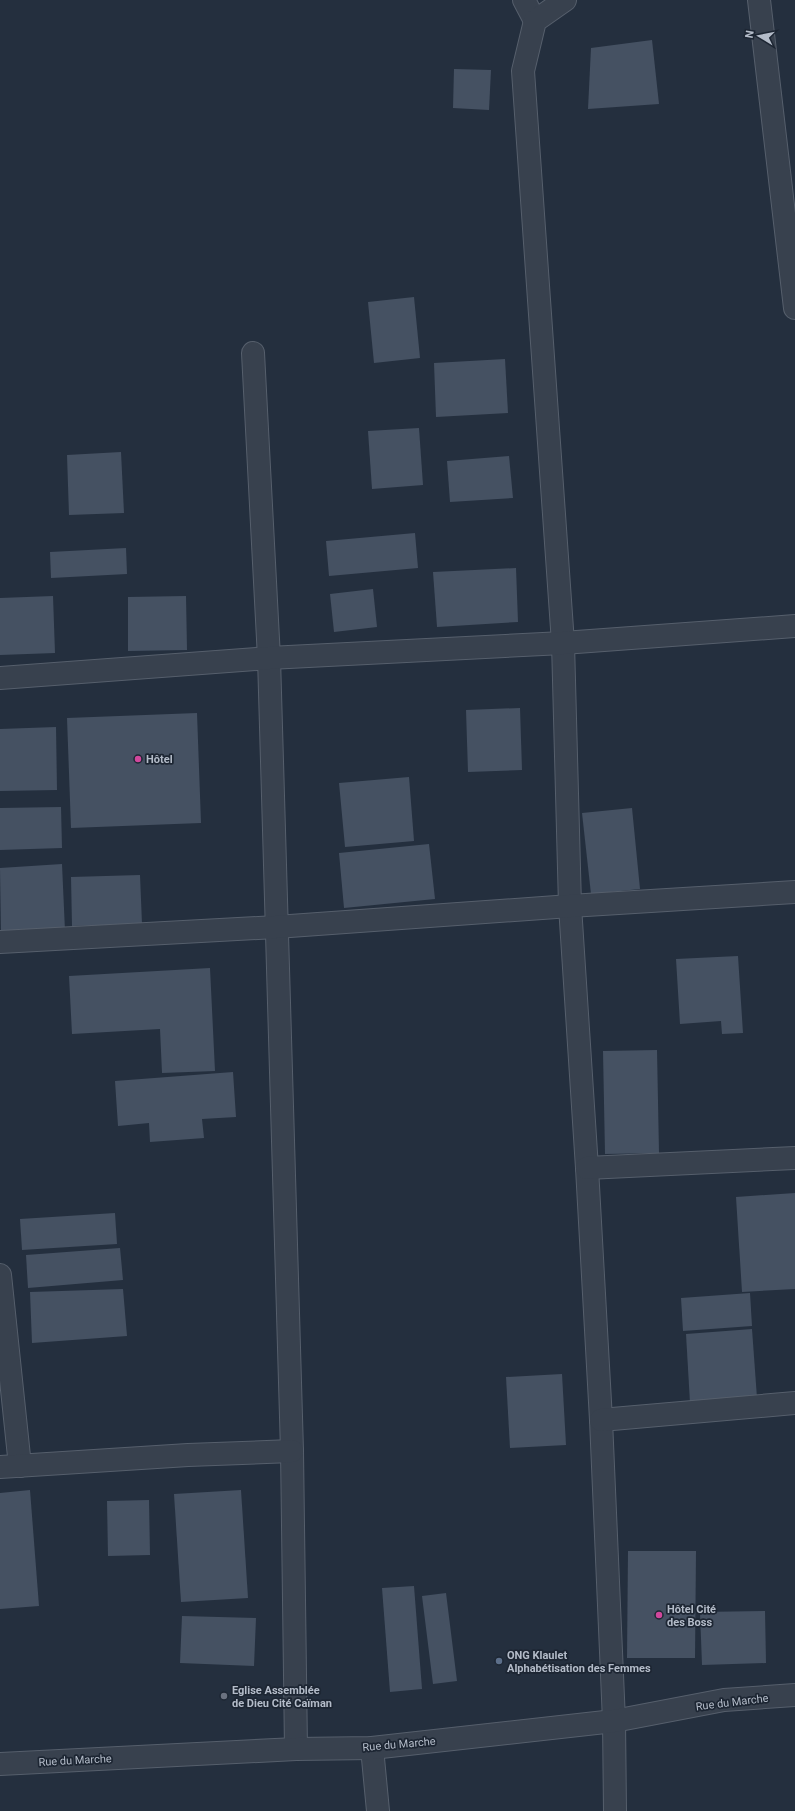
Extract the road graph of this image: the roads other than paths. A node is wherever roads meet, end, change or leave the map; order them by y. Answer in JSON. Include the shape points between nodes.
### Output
{"nodes":[{"id":1,"x":524,"y":0,"type":"edge"},
{"id":2,"x":564,"y":0,"type":"edge"},
{"id":3,"x":759,"y":0,"type":"edge"},
{"id":4,"x":536,"y":21,"type":"junction"},
{"id":5,"x":795,"y":308,"type":"edge"},
{"id":6,"x":253,"y":353,"type":"dead end"},
{"id":7,"x":795,"y":626,"type":"edge"},
{"id":8,"x":563,"y":643,"type":"junction"},
{"id":9,"x":269,"y":658,"type":"junction"},
{"id":10,"x":0,"y":678,"type":"edge"},
{"id":11,"x":795,"y":892,"type":"edge"},
{"id":12,"x":570,"y":906,"type":"junction"},
{"id":13,"x":276,"y":927,"type":"junction"},
{"id":14,"x":0,"y":942,"type":"edge"},
{"id":15,"x":795,"y":1158,"type":"edge"},
{"id":16,"x":587,"y":1168,"type":"junction"},
{"id":17,"x":0,"y":1275,"type":"edge"},
{"id":18,"x":795,"y":1403,"type":"edge"},
{"id":19,"x":601,"y":1420,"type":"junction"},
{"id":20,"x":292,"y":1451,"type":"junction"},
{"id":21,"x":10,"y":1466,"type":"edge"},
{"id":22,"x":795,"y":1695,"type":"edge"},
{"id":23,"x":614,"y":1721,"type":"junction"},
{"id":24,"x":372,"y":1748,"type":"junction"},
{"id":25,"x":296,"y":1749,"type":"junction"},
{"id":26,"x":0,"y":1764,"type":"edge"},
{"id":27,"x":378,"y":1811,"type":"edge"},
{"id":28,"x":615,"y":1811,"type":"edge"}],
"edges":[{"from":1,"to":4,"type":"street"},
{"from":2,"to":4,"type":"street"},
{"from":3,"to":5,"type":"street"},
{"from":4,"to":8,"type":"street","via":[[523,71]]},
{"from":6,"to":9,"type":"street"},
{"from":7,"to":8,"type":"street"},
{"from":8,"to":9,"type":"street"},
{"from":8,"to":12,"type":"street"},
{"from":9,"to":10,"type":"street"},
{"from":9,"to":13,"type":"street"},
{"from":11,"to":12,"type":"street"},
{"from":12,"to":13,"type":"street"},
{"from":12,"to":16,"type":"street"},
{"from":13,"to":14,"type":"street"},
{"from":13,"to":20,"type":"street"},
{"from":15,"to":16,"type":"street"},
{"from":16,"to":19,"type":"street"},
{"from":17,"to":21,"type":"street"},
{"from":18,"to":19,"type":"street"},
{"from":19,"to":23,"type":"street"},
{"from":20,"to":21,"type":"street"},
{"from":20,"to":25,"type":"street"},
{"from":22,"to":23,"type":"street","name":"Rue du Marche","via":[[724,1700]]},
{"from":23,"to":24,"type":"street","name":"Rue du Marche"},
{"from":23,"to":28,"type":"street"},
{"from":24,"to":25,"type":"street","name":"Rue du Marche"},
{"from":24,"to":27,"type":"street"},
{"from":25,"to":26,"type":"street","name":"Rue du Marche"}]}
